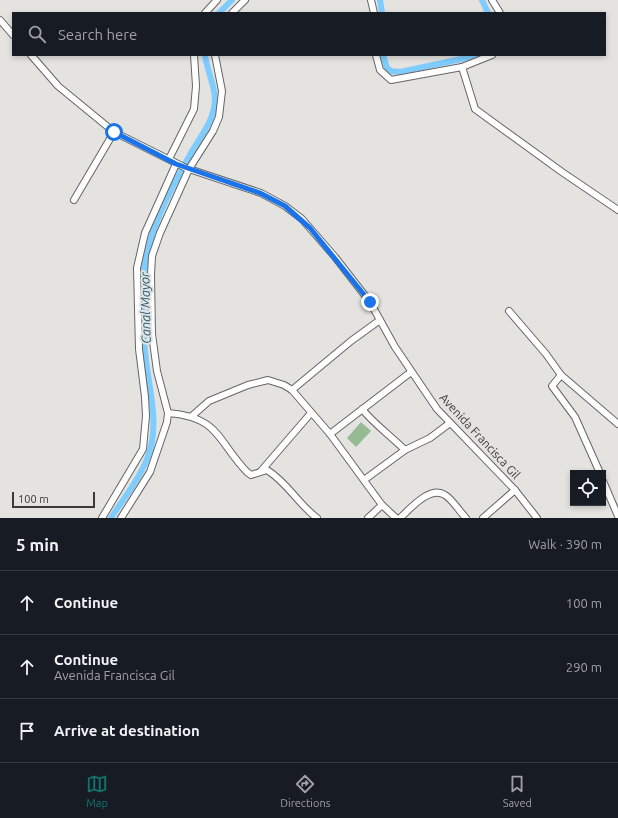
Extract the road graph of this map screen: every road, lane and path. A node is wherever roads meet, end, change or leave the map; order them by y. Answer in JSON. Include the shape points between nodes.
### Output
{"nodes":[{"id":1,"x":217,"y":0,"type":"edge"},
{"id":2,"x":245,"y":0,"type":"edge"},
{"id":3,"x":371,"y":0,"type":"edge"},
{"id":4,"x":492,"y":0,"type":"edge"},
{"id":5,"x":206,"y":12,"type":"edge"},
{"id":6,"x":233,"y":12,"type":"edge"},
{"id":7,"x":374,"y":12,"type":"edge"},
{"id":8,"x":499,"y":12,"type":"edge"},
{"id":9,"x":0,"y":20,"type":"edge"},
{"id":10,"x":12,"y":34,"type":"edge"},
{"id":11,"x":32,"y":56,"type":"edge"},
{"id":12,"x":194,"y":56,"type":"edge"},
{"id":13,"x":215,"y":56,"type":"edge"},
{"id":14,"x":376,"y":56,"type":"edge"},
{"id":15,"x":490,"y":56,"type":"edge"},
{"id":16,"x":462,"y":67,"type":"junction"},
{"id":17,"x":114,"y":132,"type":"junction"},
{"id":18,"x":169,"y":159,"type":"junction"},
{"id":19,"x":178,"y":164,"type":"junction"},
{"id":20,"x":187,"y":168,"type":"junction"},
{"id":21,"x":74,"y":200,"type":"dead end"},
{"id":22,"x":618,"y":210,"type":"edge"},
{"id":23,"x":509,"y":311,"type":"dead end"},
{"id":24,"x":380,"y":320,"type":"junction"},
{"id":25,"x":412,"y":372,"type":"junction"},
{"id":26,"x":561,"y":375,"type":"junction"},
{"id":27,"x":292,"y":390,"type":"junction"},
{"id":28,"x":362,"y":409,"type":"junction"},
{"id":29,"x":168,"y":413,"type":"junction"},
{"id":30,"x":311,"y":413,"type":"junction"},
{"id":31,"x":192,"y":416,"type":"junction"},
{"id":32,"x":450,"y":423,"type":"junction"},
{"id":33,"x":618,"y":424,"type":"edge"},
{"id":34,"x":330,"y":434,"type":"junction"},
{"id":35,"x":405,"y":450,"type":"junction"},
{"id":36,"x":599,"y":470,"type":"edge"},
{"id":37,"x":261,"y":471,"type":"junction"},
{"id":38,"x":364,"y":480,"type":"junction"},
{"id":39,"x":606,"y":488,"type":"edge"},
{"id":40,"x":515,"y":490,"type":"junction"},
{"id":41,"x":382,"y":505,"type":"junction"},
{"id":42,"x":618,"y":516,"type":"edge"},
{"id":43,"x":487,"y":517,"type":"edge"},
{"id":44,"x":102,"y":518,"type":"edge"},
{"id":45,"x":121,"y":518,"type":"edge"},
{"id":46,"x":317,"y":518,"type":"edge"},
{"id":47,"x":368,"y":518,"type":"edge"},
{"id":48,"x":396,"y":518,"type":"edge"},
{"id":49,"x":400,"y":518,"type":"edge"},
{"id":50,"x":466,"y":518,"type":"edge"},
{"id":51,"x":537,"y":518,"type":"edge"}],
"edges":[{"from":1,"to":5,"type":"street"},
{"from":2,"to":6,"type":"street"},
{"from":3,"to":7,"type":"street"},
{"from":4,"to":8,"type":"street"},
{"from":9,"to":10,"type":"street"},
{"from":11,"to":17,"type":"street","name":"Avenida Francisca Gil","via":[[58,86]]},
{"from":12,"to":18,"type":"street","via":[[194,109]]},
{"from":13,"to":20,"type":"street","via":[[222,91],[219,117],[213,131]]},
{"from":14,"to":16,"type":"street","via":[[380,70],[391,80]]},
{"from":15,"to":16,"type":"street"},
{"from":16,"to":22,"type":"street","via":[[474,109]]},
{"from":17,"to":18,"type":"street","name":"Avenida Francisca Gil"},
{"from":17,"to":21,"type":"street"},
{"from":18,"to":19,"type":"street","name":"Avenida Francisca Gil"},
{"from":19,"to":20,"type":"street","name":"Avenida Francisca Gil"},
{"from":19,"to":44,"type":"street","via":[[145,233],[137,268],[139,349],[146,410],[143,449]]},
{"from":20,"to":24,"type":"street","name":"Avenida Francisca Gil","via":[[260,193],[285,206],[302,219],[356,283]]},
{"from":20,"to":29,"type":"street","via":[[152,256],[154,352]]},
{"from":23,"to":26,"type":"street"},
{"from":24,"to":25,"type":"street","name":"Avenida Francisca Gil"},
{"from":24,"to":27,"type":"street"},
{"from":25,"to":28,"type":"street"},
{"from":25,"to":32,"type":"street","name":"Avenida Francisca Gil"},
{"from":26,"to":33,"type":"street"},
{"from":26,"to":36,"type":"street","via":[[552,386],[575,417]]},
{"from":27,"to":30,"type":"street"},
{"from":27,"to":31,"type":"street","via":[[268,380],[220,396]]},
{"from":28,"to":34,"type":"street"},
{"from":28,"to":35,"type":"street","via":[[370,420],[385,430]]},
{"from":29,"to":31,"type":"street"},
{"from":29,"to":45,"type":"street","via":[[150,472]]},
{"from":30,"to":34,"type":"street"},
{"from":30,"to":37,"type":"street"},
{"from":31,"to":37,"type":"street","via":[[201,419],[220,436],[247,472],[251,475]]},
{"from":32,"to":35,"type":"street","via":[[430,438]]},
{"from":32,"to":40,"type":"street","name":"Avenida Francisca Gil"},
{"from":34,"to":38,"type":"street"},
{"from":35,"to":38,"type":"street"},
{"from":37,"to":46,"type":"street","via":[[267,470],[278,477],[304,508]]},
{"from":38,"to":41,"type":"street"},
{"from":39,"to":42,"type":"street"},
{"from":40,"to":43,"type":"street"},
{"from":40,"to":51,"type":"street","name":"Avenida Francisca Gil"},
{"from":41,"to":47,"type":"street"},
{"from":41,"to":48,"type":"street"},
{"from":49,"to":50,"type":"street","via":[[432,492],[439,492]]}]}
